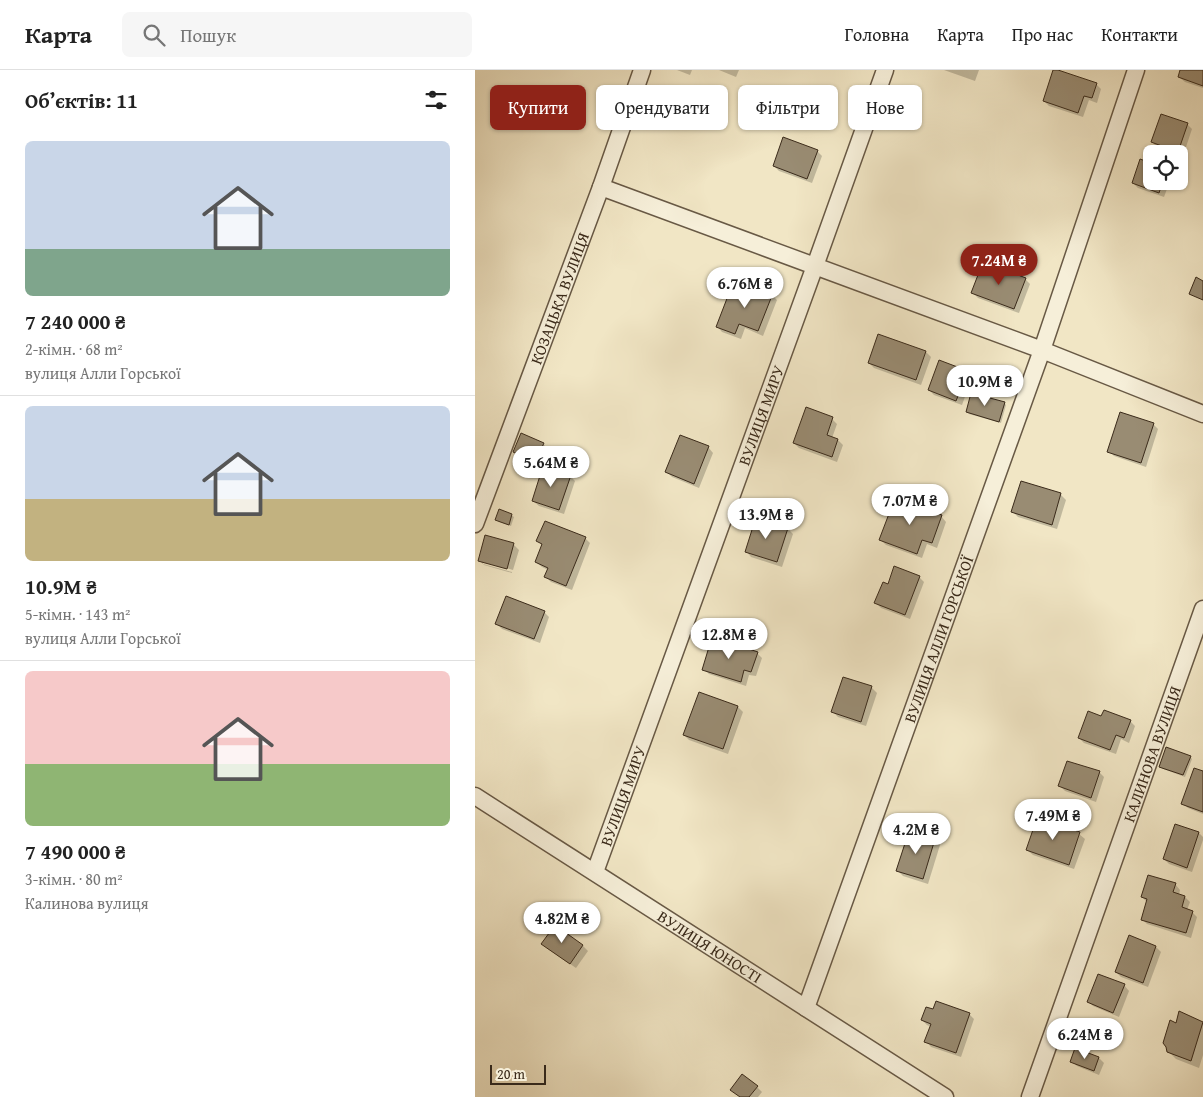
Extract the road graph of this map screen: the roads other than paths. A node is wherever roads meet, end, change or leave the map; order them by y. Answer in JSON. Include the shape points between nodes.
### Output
{"nodes":[{"id":1,"x":642,"y":70,"type":"edge"},
{"id":2,"x":885,"y":70,"type":"edge"},
{"id":3,"x":1136,"y":70,"type":"edge"},
{"id":4,"x":601,"y":187,"type":"junction"},
{"id":5,"x":815,"y":266,"type":"junction"},
{"id":6,"x":1042,"y":350,"type":"junction"},
{"id":7,"x":1203,"y":414,"type":"edge"},
{"id":8,"x":475,"y":524,"type":"edge"},
{"id":9,"x":1203,"y":609,"type":"edge"},
{"id":10,"x":475,"y":796,"type":"edge"},
{"id":11,"x":595,"y":872,"type":"junction"},
{"id":12,"x":805,"y":1008,"type":"junction"},
{"id":13,"x":945,"y":1097,"type":"edge"},
{"id":14,"x":1030,"y":1097,"type":"edge"}],
"edges":[{"from":1,"to":4,"type":"street","name":"КОЗАЦЬКА ВУЛИЦЯ"},
{"from":2,"to":5,"type":"street","name":"ВУЛИЦЯ МИРУ"},
{"from":3,"to":6,"type":"street","name":"ВУЛИЦЯ АЛЛИ ГОРСЬКОЇ"},
{"from":4,"to":5,"type":"street"},
{"from":4,"to":8,"type":"street","name":"КОЗАЦЬКА ВУЛИЦЯ"},
{"from":5,"to":6,"type":"street"},
{"from":5,"to":11,"type":"street","name":"ВУЛИЦЯ МИРУ"},
{"from":6,"to":7,"type":"street"},
{"from":6,"to":12,"type":"street","name":"ВУЛИЦЯ АЛЛИ ГОРСЬКОЇ"},
{"from":9,"to":14,"type":"street","name":"КАЛИНОВА ВУЛИЦЯ"},
{"from":10,"to":11,"type":"street","name":"ВУЛИЦЯ ЮНОСТІ"},
{"from":11,"to":12,"type":"street","name":"ВУЛИЦЯ ЮНОСТІ"},
{"from":12,"to":13,"type":"street","name":"ВУЛИЦЯ ЮНОСТІ"}]}
